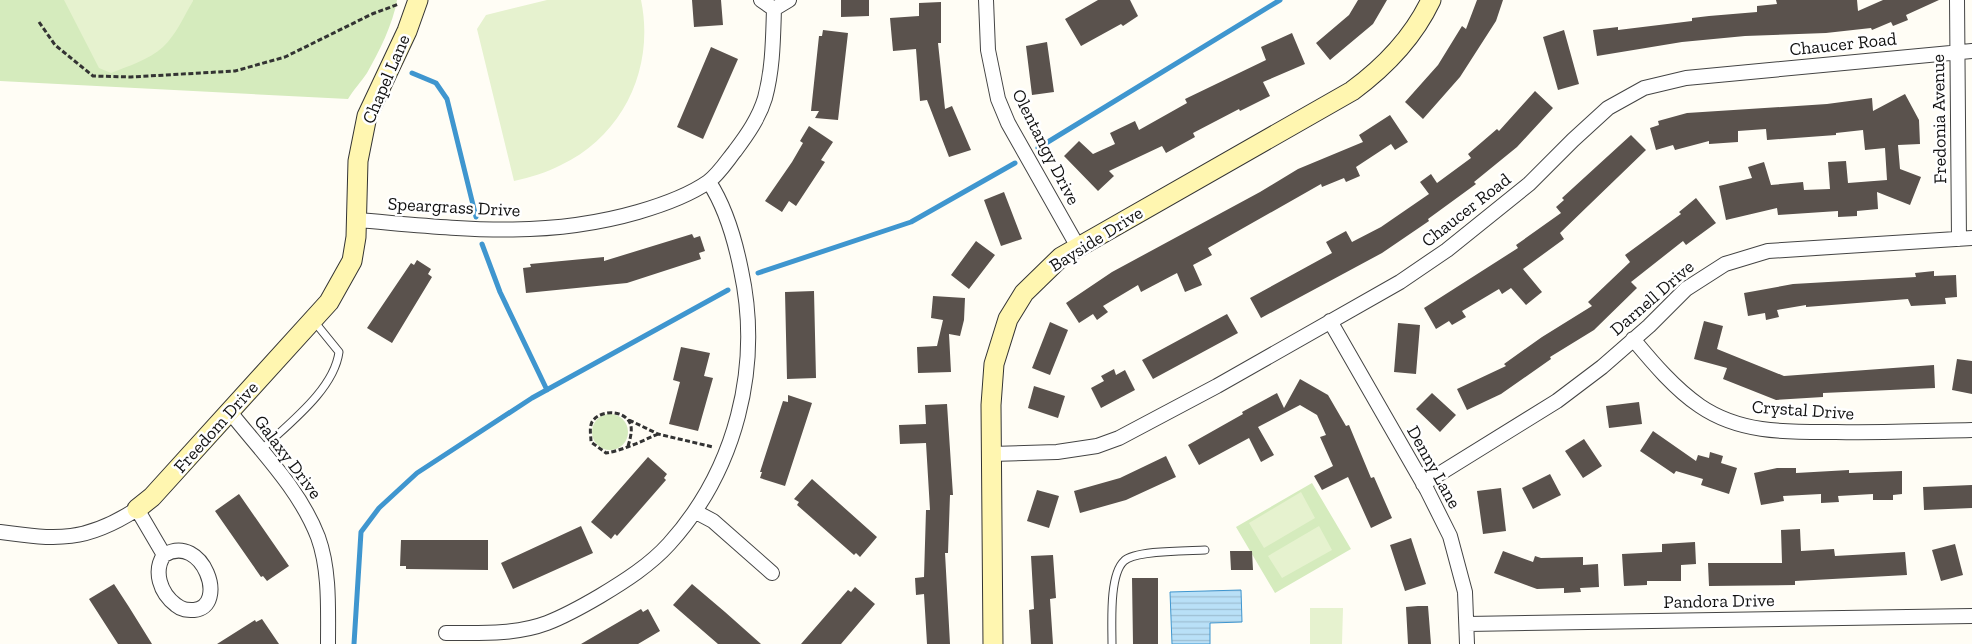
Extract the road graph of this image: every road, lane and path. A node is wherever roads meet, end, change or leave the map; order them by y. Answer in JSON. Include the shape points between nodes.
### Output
{"nodes":[{"id":1,"x":418,"y":0,"type":"edge"},
{"id":2,"x":761,"y":0,"type":"edge"},
{"id":3,"x":789,"y":0,"type":"edge"},
{"id":4,"x":986,"y":0,"type":"edge"},
{"id":5,"x":1432,"y":0,"type":"edge"},
{"id":6,"x":1958,"y":0,"type":"edge"},
{"id":7,"x":400,"y":3,"type":"dead end"},
{"id":8,"x":774,"y":8,"type":"junction"},
{"id":9,"x":39,"y":22,"type":"dead end"},
{"id":10,"x":1957,"y":51,"type":"junction"},
{"id":11,"x":1972,"y":51,"type":"edge"},
{"id":12,"x":709,"y":182,"type":"junction"},
{"id":13,"x":357,"y":220,"type":"junction"},
{"id":14,"x":1966,"y":238,"type":"edge"},
{"id":15,"x":1078,"y":247,"type":"junction"},
{"id":16,"x":313,"y":320,"type":"junction"},
{"id":17,"x":1330,"y":321,"type":"junction"},
{"id":18,"x":1634,"y":340,"type":"junction"},
{"id":19,"x":230,"y":412,"type":"junction"},
{"id":20,"x":628,"y":420,"type":"junction"},
{"id":21,"x":1972,"y":430,"type":"edge"},
{"id":22,"x":658,"y":434,"type":"junction"},
{"id":23,"x":628,"y":446,"type":"junction"},
{"id":24,"x":260,"y":450,"type":"junction"},
{"id":25,"x":726,"y":450,"type":"junction"},
{"id":26,"x":991,"y":454,"type":"junction"},
{"id":27,"x":1423,"y":484,"type":"junction"},
{"id":28,"x":137,"y":509,"type":"junction"},
{"id":29,"x":696,"y":512,"type":"junction"},
{"id":30,"x":0,"y":532,"type":"edge"},
{"id":31,"x":1205,"y":550,"type":"dead end"},
{"id":32,"x":164,"y":555,"type":"junction"},
{"id":33,"x":772,"y":573,"type":"dead end"},
{"id":34,"x":1972,"y":616,"type":"edge"},
{"id":35,"x":1467,"y":624,"type":"junction"},
{"id":36,"x":446,"y":633,"type":"dead end"},
{"id":37,"x":328,"y":644,"type":"edge"},
{"id":38,"x":993,"y":644,"type":"edge"},
{"id":39,"x":1112,"y":644,"type":"edge"},
{"id":40,"x":1468,"y":644,"type":"edge"}],
"edges":[{"from":1,"to":13,"type":"street","name":"Chapel Lane","via":[[367,116],[358,161]]},
{"from":2,"to":8,"type":"street"},
{"from":3,"to":8,"type":"street"},
{"from":4,"to":15,"type":"street","name":"Olentangy Drive","via":[[988,50],[998,99],[1008,123]]},
{"from":5,"to":15,"type":"street","name":"Bayside Drive","via":[[1422,20],[1393,57],[1352,91]]},
{"from":6,"to":10,"type":"street","name":"Fredonia Avenue"},
{"from":7,"to":9,"type":"path","via":[[285,57],[235,71],[169,75],[93,76],[55,45]]},
{"from":8,"to":12,"type":"street","name":"Speargrass Drive","via":[[773,60],[764,100],[749,132]]},
{"from":10,"to":11,"type":"street","name":"Chaucer Road"},
{"from":10,"to":14,"type":"street","name":"Fredonia Avenue"},
{"from":10,"to":17,"type":"street","name":"Chaucer Road","via":[[1686,78],[1644,88],[1608,108],[1529,184],[1477,228],[1400,282]]},
{"from":12,"to":13,"type":"street","name":"Speargrass Drive","via":[[659,206],[562,227],[476,230]]},
{"from":12,"to":25,"type":"street","via":[[720,198],[737,250],[749,319],[746,385]]},
{"from":13,"to":16,"type":"street","name":"Freedom Drive","via":[[352,260],[329,302]]},
{"from":14,"to":18,"type":"street","name":"Darnell Drive","via":[[1823,246],[1746,256],[1699,279]]},
{"from":15,"to":26,"type":"street","name":"Bayside Drive","via":[[1041,275],[1008,319],[994,364]]},
{"from":16,"to":19,"type":"street","name":"Freedom Drive"},
{"from":16,"to":24,"type":"lane","via":[[339,352],[333,375],[305,408]]},
{"from":17,"to":26,"type":"street","name":"Chaucer Road","via":[[1119,438],[1074,450]]},
{"from":17,"to":27,"type":"street","name":"Denny Lane"},
{"from":18,"to":21,"type":"street","name":"Crystal Drive","via":[[1676,386],[1700,406],[1745,427],[1806,432]]},
{"from":18,"to":27,"type":"street","name":"Darnell Drive","via":[[1557,401]]},
{"from":19,"to":24,"type":"street","name":"Galaxy Drive"},
{"from":19,"to":28,"type":"street","name":"Freedom Drive","via":[[152,497]]},
{"from":20,"to":22,"type":"path"},
{"from":20,"to":23,"type":"path","via":[[631,424]]},
{"from":20,"to":23,"type":"path","via":[[617,413],[605,412],[591,424],[590,434],[591,442],[606,453]]},
{"from":22,"to":23,"type":"path"},
{"from":22,"to":25,"type":"path"},
{"from":24,"to":37,"type":"street","name":"Galaxy Drive","via":[[306,510],[318,539],[324,566]]},
{"from":25,"to":29,"type":"street"},
{"from":26,"to":38,"type":"street","name":"Bayside Drive"},
{"from":27,"to":35,"type":"street","name":"Denny Lane","via":[[1450,536],[1459,564]]},
{"from":28,"to":30,"type":"street","name":"Freedom Drive","via":[[113,525],[73,537]]},
{"from":28,"to":32,"type":"street"},
{"from":29,"to":33,"type":"street","via":[[713,521]]},
{"from":29,"to":36,"type":"street","via":[[668,545],[642,568],[579,608],[546,624],[519,630]]},
{"from":31,"to":39,"type":"lane","via":[[1137,555],[1125,560],[1117,572]]},
{"from":32,"to":32,"type":"street","via":[[158,564],[158,577],[166,594],[186,611],[199,610],[209,601],[212,588],[208,574],[190,553],[171,550]]},
{"from":34,"to":35,"type":"street","name":"Pandora Drive"},
{"from":35,"to":40,"type":"street","name":"Denny Lane"}]}
